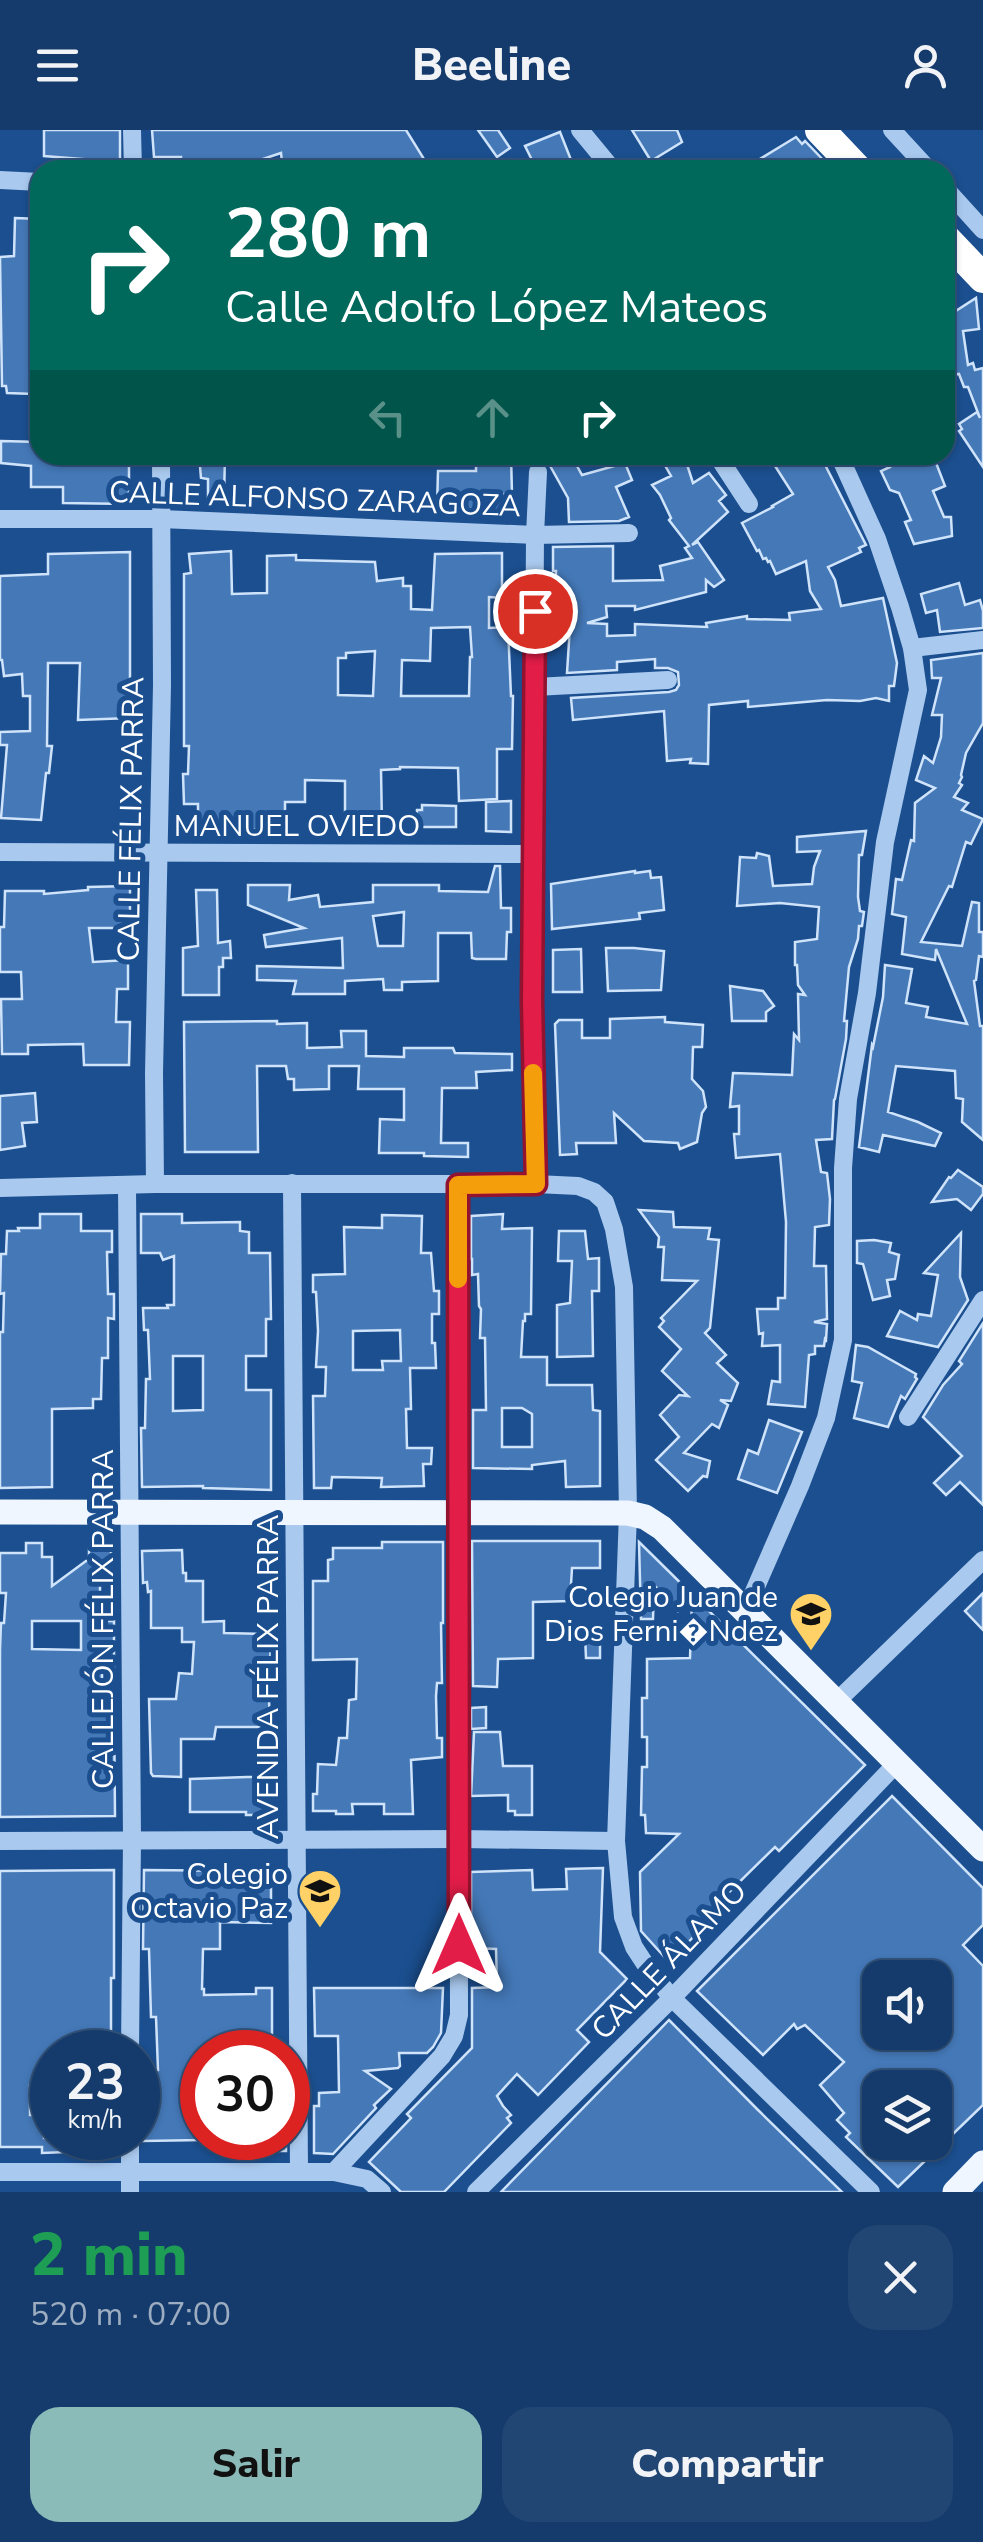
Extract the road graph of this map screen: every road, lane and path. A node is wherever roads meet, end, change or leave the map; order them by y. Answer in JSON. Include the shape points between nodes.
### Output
{"nodes":[{"id":1,"x":132,"y":130,"type":"edge"},
{"id":2,"x":580,"y":130,"type":"edge"},
{"id":3,"x":820,"y":130,"type":"edge"},
{"id":4,"x":844,"y":130,"type":"edge"},
{"id":5,"x":892,"y":130,"type":"edge"},
{"id":6,"x":133,"y":160,"type":"edge"},
{"id":7,"x":605,"y":160,"type":"edge"},
{"id":8,"x":848,"y":160,"type":"edge"},
{"id":9,"x":872,"y":160,"type":"edge"},
{"id":10,"x":919,"y":160,"type":"edge"},
{"id":11,"x":0,"y":180,"type":"edge"},
{"id":12,"x":30,"y":182,"type":"edge"},
{"id":13,"x":955,"y":199,"type":"edge"},
{"id":14,"x":983,"y":230,"type":"edge"},
{"id":15,"x":955,"y":249,"type":"edge"},
{"id":16,"x":955,"y":273,"type":"edge"},
{"id":17,"x":983,"y":278,"type":"edge"},
{"id":18,"x":983,"y":302,"type":"edge"},
{"id":19,"x":161,"y":465,"type":"edge"},
{"id":20,"x":723,"y":465,"type":"edge"},
{"id":21,"x":844,"y":465,"type":"edge"},
{"id":22,"x":538,"y":472,"type":"dead end"},
{"id":23,"x":749,"y":504,"type":"dead end"},
{"id":24,"x":161,"y":519,"type":"junction"},
{"id":25,"x":0,"y":520,"type":"edge"},
{"id":26,"x":629,"y":533,"type":"dead end"},
{"id":27,"x":535,"y":534,"type":"junction"},
{"id":28,"x":983,"y":640,"type":"edge"},
{"id":29,"x":912,"y":648,"type":"junction"},
{"id":30,"x":668,"y":680,"type":"dead end"},
{"id":31,"x":535,"y":687,"type":"junction"},
{"id":32,"x":0,"y":852,"type":"edge"},
{"id":33,"x":159,"y":853,"type":"junction"},
{"id":34,"x":533,"y":854,"type":"junction"},
{"id":35,"x":292,"y":1183,"type":"junction"},
{"id":36,"x":156,"y":1184,"type":"junction"},
{"id":37,"x":536,"y":1184,"type":"junction"},
{"id":38,"x":458,"y":1185,"type":"junction"},
{"id":39,"x":128,"y":1186,"type":"junction"},
{"id":40,"x":0,"y":1188,"type":"edge"},
{"id":41,"x":983,"y":1300,"type":"edge"},
{"id":42,"x":908,"y":1417,"type":"dead end"},
{"id":43,"x":131,"y":1511,"type":"junction"},
{"id":44,"x":0,"y":1512,"type":"edge"},
{"id":45,"x":295,"y":1512,"type":"junction"},
{"id":46,"x":460,"y":1512,"type":"junction"},
{"id":47,"x":628,"y":1512,"type":"junction"},
{"id":48,"x":983,"y":1560,"type":"edge"},
{"id":49,"x":746,"y":1612,"type":"junction"},
{"id":50,"x":836,"y":1702,"type":"junction"},
{"id":51,"x":898,"y":1762,"type":"junction"},
{"id":52,"x":132,"y":1839,"type":"junction"},
{"id":53,"x":459,"y":1839,"type":"junction"},
{"id":54,"x":295,"y":1840,"type":"junction"},
{"id":55,"x":0,"y":1841,"type":"edge"},
{"id":56,"x":616,"y":1841,"type":"junction"},
{"id":57,"x":983,"y":1849,"type":"edge"},
{"id":58,"x":672,"y":1998,"type":"junction"},
{"id":59,"x":130,"y":2030,"type":"edge"},
{"id":60,"x":983,"y":2163,"type":"edge"},
{"id":61,"x":298,"y":2170,"type":"junction"},
{"id":62,"x":0,"y":2172,"type":"edge"},
{"id":63,"x":334,"y":2172,"type":"junction"},
{"id":64,"x":130,"y":2182,"type":"edge"},
{"id":65,"x":382,"y":2192,"type":"edge"},
{"id":66,"x":476,"y":2192,"type":"edge"},
{"id":67,"x":871,"y":2192,"type":"edge"},
{"id":68,"x":956,"y":2192,"type":"edge"}],
"edges":[{"from":1,"to":6,"type":"street"},
{"from":2,"to":7,"type":"street"},
{"from":3,"to":8,"type":"highway"},
{"from":4,"to":9,"type":"highway"},
{"from":5,"to":10,"type":"street"},
{"from":11,"to":12,"type":"street"},
{"from":13,"to":14,"type":"street"},
{"from":15,"to":17,"type":"highway"},
{"from":16,"to":18,"type":"highway"},
{"from":19,"to":24,"type":"street","name":"CALLE FÉLIX PARRA"},
{"from":20,"to":23,"type":"street"},
{"from":21,"to":29,"type":"street"},
{"from":22,"to":27,"type":"street"},
{"from":24,"to":25,"type":"street","name":"CALLE ALFONSO ZARAGOZA"},
{"from":24,"to":27,"type":"street","name":"CALLE ALFONSO ZARAGOZA"},
{"from":24,"to":33,"type":"street","name":"CALLE FÉLIX PARRA"},
{"from":26,"to":27,"type":"street","name":"CALLE ALFONSO ZARAGOZA"},
{"from":27,"to":31,"type":"street"},
{"from":28,"to":29,"type":"street"},
{"from":29,"to":49,"type":"street","via":[[918,690],[884,842],[848,1099],[844,1340],[826,1418]]},
{"from":30,"to":31,"type":"street"},
{"from":31,"to":34,"type":"street"},
{"from":32,"to":33,"type":"street","name":"MANUEL OVIEDO"},
{"from":33,"to":34,"type":"street","name":"MANUEL OVIEDO"},
{"from":33,"to":36,"type":"street","name":"CALLE FÉLIX PARRA"},
{"from":34,"to":37,"type":"street"},
{"from":35,"to":36,"type":"street"},
{"from":35,"to":38,"type":"street"},
{"from":35,"to":45,"type":"street","name":"AVENIDA FÉLIX PARRA"},
{"from":36,"to":39,"type":"street"},
{"from":37,"to":38,"type":"street"},
{"from":37,"to":47,"type":"street","via":[[594,1192],[612,1218],[624,1287]]},
{"from":38,"to":46,"type":"street"},
{"from":39,"to":40,"type":"street"},
{"from":39,"to":43,"type":"street","name":"CALLEJÓN FÉLIX PARRA"},
{"from":41,"to":42,"type":"street"},
{"from":43,"to":44,"type":"main road"},
{"from":43,"to":45,"type":"main road"},
{"from":43,"to":52,"type":"street","name":"CALLEJÓN FÉLIX PARRA"},
{"from":45,"to":46,"type":"main road"},
{"from":45,"to":54,"type":"street","name":"AVENIDA FÉLIX PARRA"},
{"from":46,"to":47,"type":"main road"},
{"from":46,"to":53,"type":"street"},
{"from":47,"to":49,"type":"main road","via":[[662,1528]]},
{"from":47,"to":56,"type":"street"},
{"from":48,"to":50,"type":"street"},
{"from":49,"to":50,"type":"main road"},
{"from":50,"to":51,"type":"main road"},
{"from":51,"to":57,"type":"main road"},
{"from":51,"to":58,"type":"street","name":"CALLE ÁLAMO"},
{"from":52,"to":54,"type":"street"},
{"from":52,"to":55,"type":"street"},
{"from":52,"to":59,"type":"street","name":"CALLEJÓN FÉLIX PARRA"},
{"from":53,"to":54,"type":"street"},
{"from":53,"to":56,"type":"street"},
{"from":53,"to":63,"type":"street","via":[[454,2036]]},
{"from":54,"to":61,"type":"street","name":"AVENIDA FÉLIX PARRA"},
{"from":56,"to":58,"type":"street","via":[[634,1947]]},
{"from":58,"to":66,"type":"street","name":"CALLE ÁLAMO"},
{"from":58,"to":67,"type":"street"},
{"from":60,"to":68,"type":"main road"},
{"from":61,"to":63,"type":"street"},
{"from":61,"to":64,"type":"street"},
{"from":62,"to":64,"type":"street"},
{"from":63,"to":65,"type":"street","via":[[367,2179]]}]}
